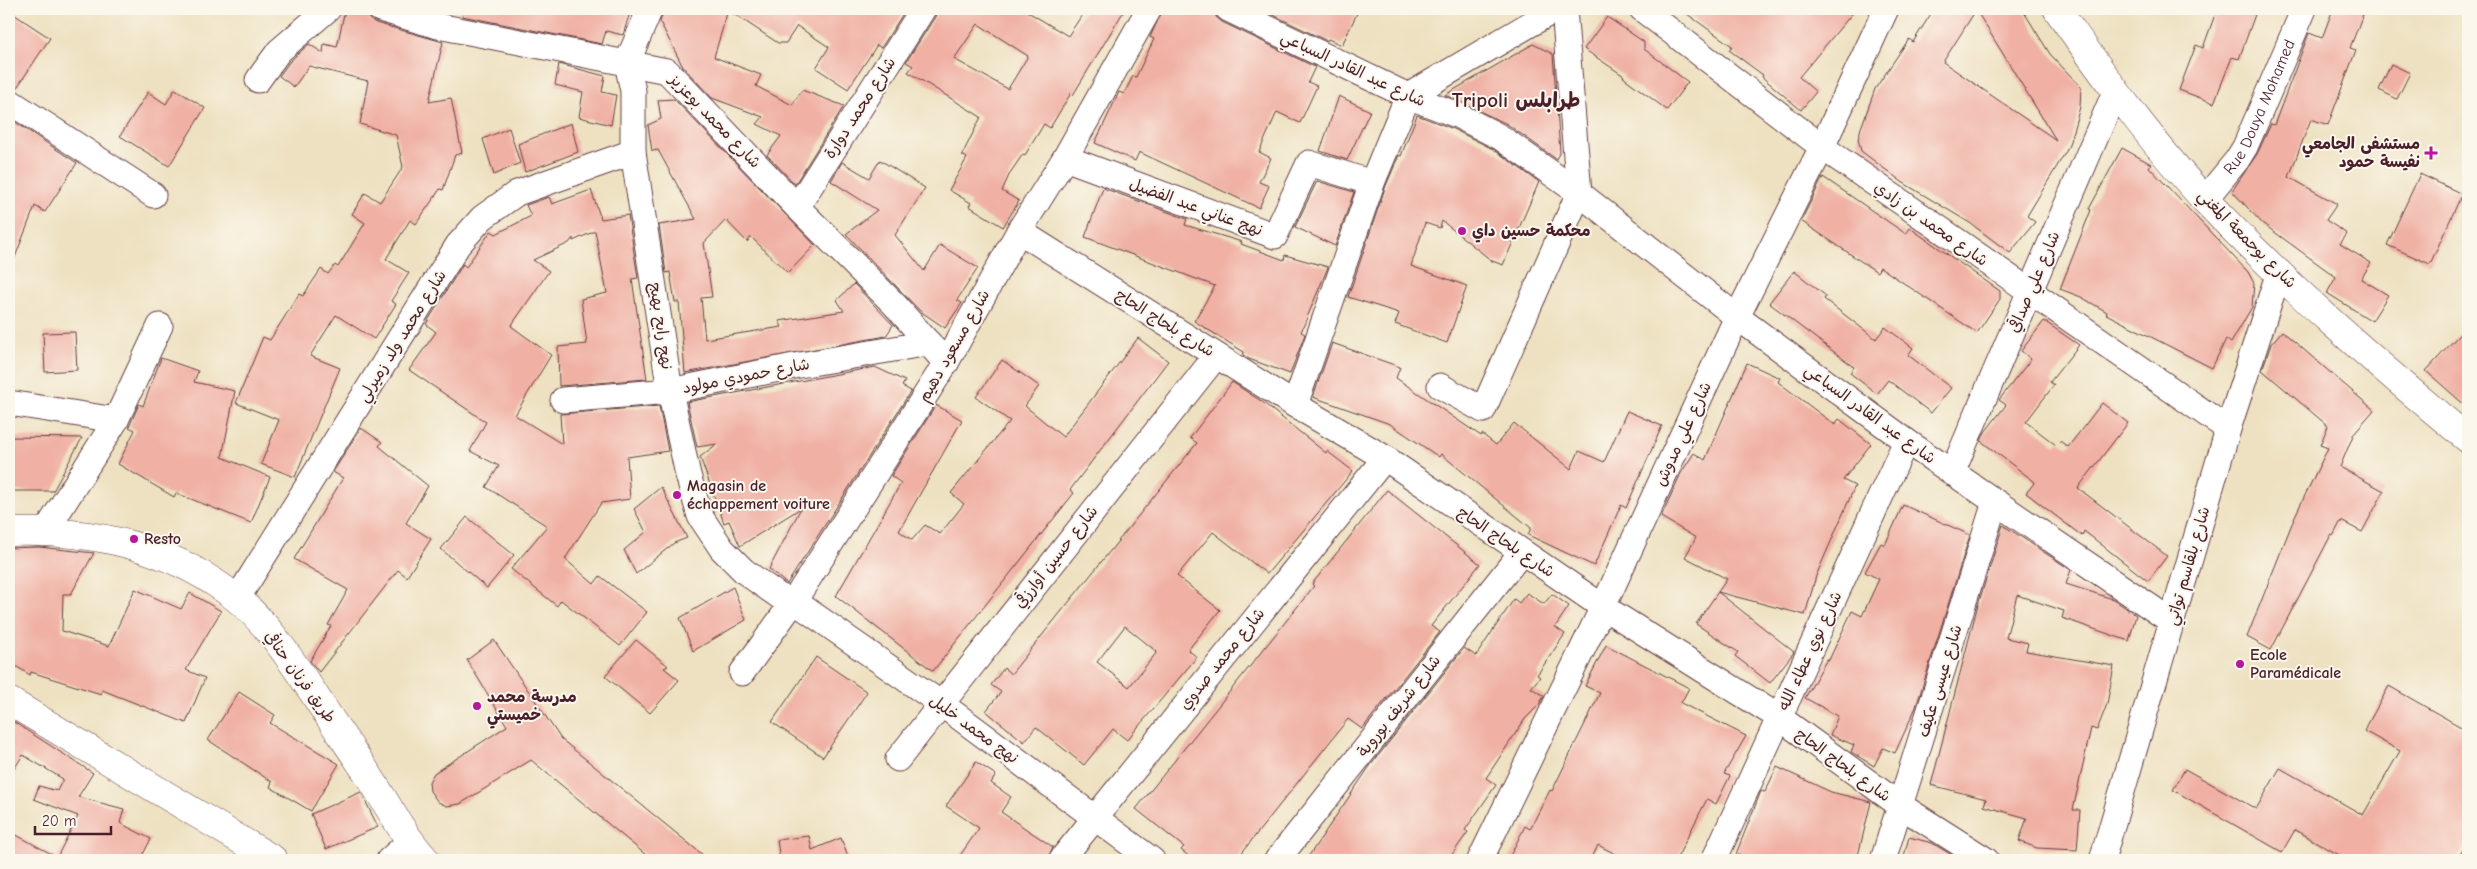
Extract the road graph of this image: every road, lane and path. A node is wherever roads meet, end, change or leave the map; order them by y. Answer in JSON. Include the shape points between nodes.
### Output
{"nodes":[{"id":1,"x":328,"y":9,"type":"edge"},
{"id":2,"x":380,"y":9,"type":"edge"},
{"id":3,"x":650,"y":9,"type":"edge"},
{"id":4,"x":923,"y":9,"type":"edge"},
{"id":5,"x":1149,"y":9,"type":"edge"},
{"id":6,"x":1228,"y":9,"type":"edge"},
{"id":7,"x":1556,"y":9,"type":"edge"},
{"id":8,"x":1564,"y":9,"type":"edge"},
{"id":9,"x":1642,"y":9,"type":"edge"},
{"id":10,"x":1886,"y":9,"type":"edge"},
{"id":11,"x":2057,"y":9,"type":"edge"},
{"id":12,"x":2304,"y":9,"type":"edge"},
{"id":13,"x":627,"y":63,"type":"junction"},
{"id":14,"x":258,"y":80,"type":"dead end"},
{"id":15,"x":2115,"y":92,"type":"junction"},
{"id":16,"x":1408,"y":96,"type":"junction"},
{"id":17,"x":9,"y":101,"type":"edge"},
{"id":18,"x":1822,"y":147,"type":"junction"},
{"id":19,"x":633,"y":152,"type":"junction"},
{"id":20,"x":1065,"y":158,"type":"junction"},
{"id":21,"x":1372,"y":183,"type":"junction"},
{"id":22,"x":1579,"y":193,"type":"junction"},
{"id":23,"x":153,"y":195,"type":"dead end"},
{"id":24,"x":2205,"y":199,"type":"junction"},
{"id":25,"x":797,"y":207,"type":"junction"},
{"id":26,"x":1019,"y":231,"type":"junction"},
{"id":27,"x":2279,"y":272,"type":"junction"},
{"id":28,"x":2029,"y":293,"type":"junction"},
{"id":29,"x":1737,"y":317,"type":"junction"},
{"id":30,"x":160,"y":326,"type":"dead end"},
{"id":31,"x":929,"y":343,"type":"junction"},
{"id":32,"x":1216,"y":356,"type":"junction"},
{"id":33,"x":946,"y":363,"type":"junction"},
{"id":34,"x":1440,"y":386,"type":"dead end"},
{"id":35,"x":670,"y":391,"type":"junction"},
{"id":36,"x":563,"y":400,"type":"dead end"},
{"id":37,"x":9,"y":403,"type":"edge"},
{"id":38,"x":1295,"y":405,"type":"junction"},
{"id":39,"x":116,"y":420,"type":"junction"},
{"id":40,"x":2228,"y":429,"type":"junction"},
{"id":41,"x":2468,"y":439,"type":"edge"},
{"id":42,"x":1906,"y":441,"type":"junction"},
{"id":43,"x":1384,"y":458,"type":"junction"},
{"id":44,"x":1952,"y":473,"type":"junction"},
{"id":45,"x":1995,"y":502,"type":"junction"},
{"id":46,"x":46,"y":530,"type":"junction"},
{"id":47,"x":9,"y":532,"type":"edge"},
{"id":48,"x":1521,"y":552,"type":"junction"},
{"id":49,"x":237,"y":598,"type":"junction"},
{"id":50,"x":794,"y":601,"type":"junction"},
{"id":51,"x":1603,"y":607,"type":"junction"},
{"id":52,"x":2171,"y":621,"type":"junction"},
{"id":53,"x":742,"y":673,"type":"dead end"},
{"id":54,"x":9,"y":701,"type":"edge"},
{"id":55,"x":940,"y":703,"type":"junction"},
{"id":56,"x":1780,"y":718,"type":"junction"},
{"id":57,"x":898,"y":759,"type":"dead end"},
{"id":58,"x":1901,"y":806,"type":"junction"},
{"id":59,"x":1094,"y":818,"type":"junction"},
{"id":60,"x":418,"y":851,"type":"edge"},
{"id":61,"x":274,"y":860,"type":"edge"},
{"id":62,"x":389,"y":860,"type":"edge"},
{"id":63,"x":1061,"y":860,"type":"edge"},
{"id":64,"x":1152,"y":860,"type":"edge"},
{"id":65,"x":1278,"y":860,"type":"edge"},
{"id":66,"x":1480,"y":860,"type":"edge"},
{"id":67,"x":1714,"y":860,"type":"edge"},
{"id":68,"x":1883,"y":860,"type":"edge"},
{"id":69,"x":1986,"y":860,"type":"edge"},
{"id":70,"x":2102,"y":860,"type":"edge"}],
"edges":[{"from":1,"to":14,"type":"street","via":[[279,52]]},
{"from":2,"to":13,"type":"street","name":"شارع محمد بوعزيز","via":[[438,26]]},
{"from":3,"to":13,"type":"street"},
{"from":4,"to":25,"type":"street","name":"شارع محمد دوارة"},
{"from":5,"to":20,"type":"street","name":"شارع مسعود دهيم"},
{"from":6,"to":16,"type":"street","name":"شارع عبد القادر السباعي"},
{"from":7,"to":16,"type":"street"},
{"from":8,"to":22,"type":"street"},
{"from":9,"to":18,"type":"street","name":"شارع محمد بن زادي"},
{"from":10,"to":18,"type":"street","name":"شارع علي مدوش"},
{"from":11,"to":15,"type":"main road","name":"شارع بوجمعة المغني"},
{"from":12,"to":24,"type":"street","name":"Rue Douya Mohamed","via":[[2246,146]]},
{"from":13,"to":19,"type":"street","name":"نهج رابح بهيج","via":[[633,91]]},
{"from":13,"to":25,"type":"street","name":"شارع محمد بوعزيز","via":[[667,71]]},
{"from":15,"to":24,"type":"main road","name":"شارع بوجمعة المغني"},
{"from":15,"to":28,"type":"street","name":"شارع علي صداقي"},
{"from":16,"to":21,"type":"street"},
{"from":16,"to":22,"type":"street","name":"شارع عبد القادر السباعي","via":[[1457,115],[1500,137]]},
{"from":17,"to":23,"type":"street"},
{"from":18,"to":28,"type":"street","name":"شارع محمد بن زادي"},
{"from":18,"to":29,"type":"street","name":"شارع علي مدوش"},
{"from":19,"to":35,"type":"street","name":"نهج رابح بهيج"},
{"from":19,"to":49,"type":"street","name":"شارع محمد ولد زميرلي","via":[[517,193],[482,218],[458,245]]},
{"from":20,"to":21,"type":"street","name":"نهج عناني عبد الفضيل","via":[[1275,236],[1309,163]]},
{"from":20,"to":26,"type":"street","name":"شارع مسعود دهيم"},
{"from":21,"to":38,"type":"street"},
{"from":22,"to":29,"type":"street","name":"شارع عبد القادر السباعي"},
{"from":22,"to":34,"type":"street","via":[[1484,410]]},
{"from":24,"to":27,"type":"main road","name":"شارع بوجمعة المغني"},
{"from":25,"to":31,"type":"street","name":"شارع محمد بوعزيز","via":[[895,304]]},
{"from":26,"to":32,"type":"street","name":"شارع بلحاج الحاج"},
{"from":26,"to":33,"type":"street","name":"شارع مسعود دهيم"},
{"from":27,"to":40,"type":"street","name":"شارع بلقاسم تواتي"},
{"from":27,"to":41,"type":"main road","name":"شارع بوجمعة المغني","via":[[2383,370]]},
{"from":28,"to":40,"type":"street","name":"شارع محمد بن زادي"},
{"from":28,"to":44,"type":"street","name":"شارع علي صداقي"},
{"from":29,"to":42,"type":"street","name":"شارع عبد القادر السباعي"},
{"from":29,"to":51,"type":"street","name":"شارع علي مدوش"},
{"from":30,"to":39,"type":"street"},
{"from":31,"to":33,"type":"street","name":"شارع محمد بوعزيز"},
{"from":31,"to":35,"type":"street","name":"شارع حمودي مولود"},
{"from":32,"to":38,"type":"street","name":"شارع بلحاج الحاج"},
{"from":32,"to":55,"type":"street","name":"شارع حسين أوارزقي"},
{"from":33,"to":50,"type":"street","name":"شارع مسعود دهيم"},
{"from":35,"to":36,"type":"street","name":"شارع حمودي مولود"},
{"from":35,"to":50,"type":"street","name":"نهج رابح بهيج","via":[[700,516],[722,549],[744,571],[779,596]]},
{"from":37,"to":39,"type":"street"},
{"from":38,"to":43,"type":"street","name":"شارع بلحاج الحاج"},
{"from":39,"to":46,"type":"street"},
{"from":40,"to":52,"type":"street","name":"شارع بلقاسم تواتي"},
{"from":42,"to":44,"type":"street","name":"شارع عبد القادر السباعي"},
{"from":42,"to":56,"type":"street","name":"شارع نوي عطاء الله"},
{"from":43,"to":48,"type":"street","name":"شارع بلحاج الحاج"},
{"from":43,"to":59,"type":"street","name":"شارع محمد صدوي"},
{"from":44,"to":45,"type":"street","name":"شارع عبد القادر السباعي"},
{"from":45,"to":52,"type":"street","name":"شارع عبد القادر السباعي"},
{"from":45,"to":58,"type":"street","name":"شارع عيسى عكيف"},
{"from":46,"to":47,"type":"main road","name":"طريق فرنان حنافي"},
{"from":46,"to":49,"type":"main road","name":"طريق فرنان حنافي","via":[[110,539],[156,552],[184,564]]},
{"from":48,"to":51,"type":"street","name":"شارع بلحاج الحاج"},
{"from":48,"to":65,"type":"street","name":"شارع شريف بوروية"},
{"from":49,"to":60,"type":"main road","name":"طريق فرنان حنافي","via":[[277,640]]},
{"from":50,"to":53,"type":"street","name":"شارع مسعود دهيم"},
{"from":50,"to":55,"type":"street","name":"نهج محمد خليل"},
{"from":51,"to":56,"type":"street","name":"شارع بلحاج الحاج"},
{"from":51,"to":66,"type":"street","name":"شارع علي مدوش"},
{"from":52,"to":70,"type":"street","name":"شارع بلقاسم تواتي"},
{"from":54,"to":61,"type":"main road"},
{"from":55,"to":57,"type":"street","name":"شارع حسين أوارزقي"},
{"from":55,"to":59,"type":"street","name":"نهج محمد خليل"},
{"from":56,"to":58,"type":"street","name":"شارع بلحاج الحاج"},
{"from":56,"to":67,"type":"street","name":"شارع نوي عطاء الله"},
{"from":58,"to":68,"type":"street","name":"شارع عيسى عكيف"},
{"from":58,"to":69,"type":"street","name":"شارع بلحاج الحاج"},
{"from":59,"to":63,"type":"street","name":"شارع محمد صدوي"},
{"from":59,"to":64,"type":"street","name":"نهج محمد خليل"},
{"from":60,"to":62,"type":"street"}]}
